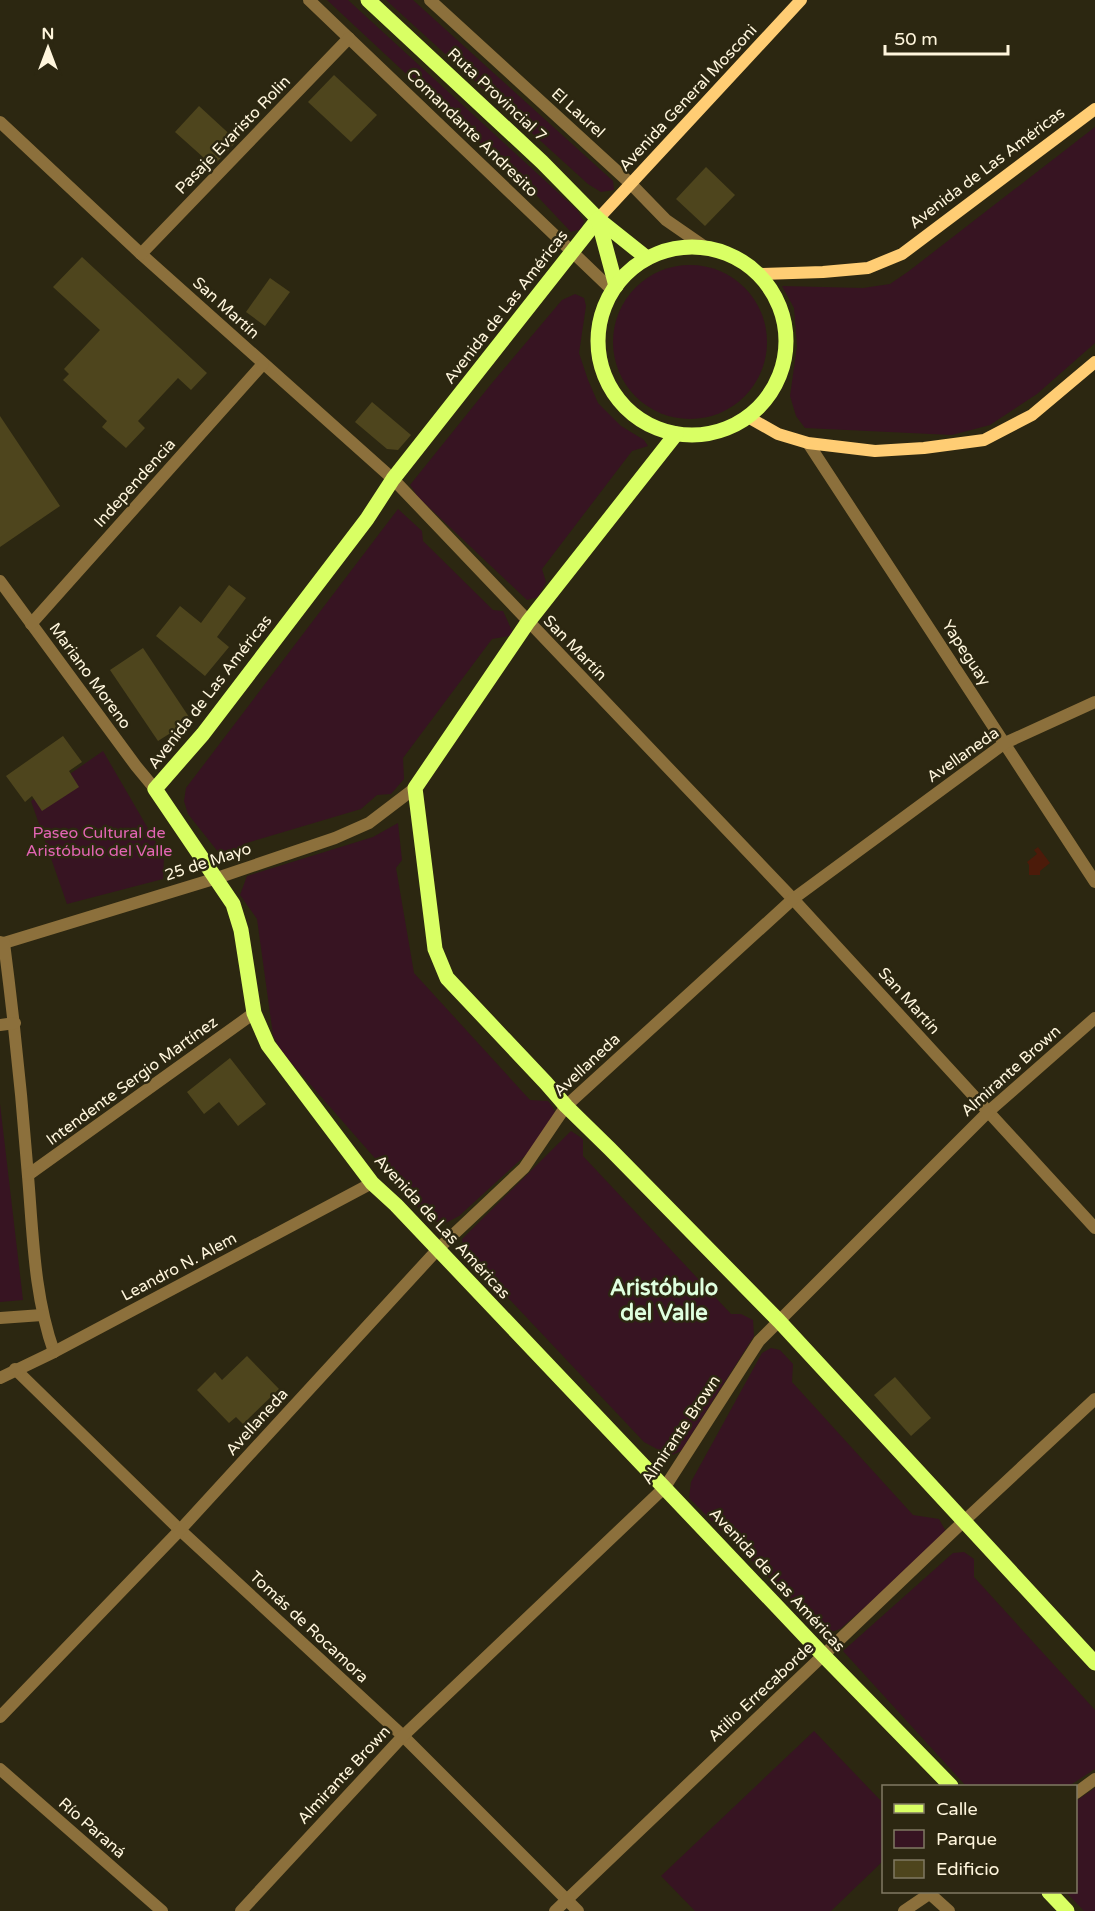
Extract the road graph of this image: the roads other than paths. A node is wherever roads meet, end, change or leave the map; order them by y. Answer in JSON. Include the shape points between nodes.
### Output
{"nodes":[{"id":1,"x":309,"y":0,"type":"edge"},
{"id":2,"x":368,"y":0,"type":"edge"},
{"id":3,"x":430,"y":0,"type":"edge"},
{"id":4,"x":801,"y":0,"type":"edge"},
{"id":5,"x":349,"y":38,"type":"junction"},
{"id":6,"x":1095,"y":109,"type":"edge"},
{"id":7,"x":0,"y":122,"type":"edge"},
{"id":8,"x":631,"y":184,"type":"junction"},
{"id":9,"x":598,"y":219,"type":"junction"},
{"id":10,"x":705,"y":247,"type":"junction"},
{"id":11,"x":571,"y":252,"type":"junction"},
{"id":12,"x":141,"y":254,"type":"junction"},
{"id":13,"x":646,"y":258,"type":"junction"},
{"id":14,"x":759,"y":274,"type":"junction"},
{"id":15,"x":614,"y":288,"type":"junction"},
{"id":16,"x":1095,"y":362,"type":"edge"},
{"id":17,"x":263,"y":364,"type":"junction"},
{"id":18,"x":748,"y":417,"type":"junction"},
{"id":19,"x":676,"y":434,"type":"junction"},
{"id":20,"x":808,"y":443,"type":"junction"},
{"id":21,"x":393,"y":479,"type":"junction"},
{"id":22,"x":0,"y":581,"type":"edge"},
{"id":23,"x":528,"y":622,"type":"junction"},
{"id":24,"x":31,"y":624,"type":"junction"},
{"id":25,"x":1095,"y":702,"type":"edge"},
{"id":26,"x":1005,"y":743,"type":"junction"},
{"id":27,"x":415,"y":788,"type":"junction"},
{"id":28,"x":155,"y":789,"type":"junction"},
{"id":29,"x":217,"y":878,"type":"junction"},
{"id":30,"x":1095,"y":882,"type":"edge"},
{"id":31,"x":793,"y":899,"type":"junction"},
{"id":32,"x":2,"y":942,"type":"edge"},
{"id":33,"x":254,"y":1012,"type":"junction"},
{"id":34,"x":1095,"y":1018,"type":"edge"},
{"id":35,"x":15,"y":1023,"type":"junction"},
{"id":36,"x":0,"y":1024,"type":"edge"},
{"id":37,"x":566,"y":1106,"type":"junction"},
{"id":38,"x":988,"y":1112,"type":"junction"},
{"id":39,"x":28,"y":1175,"type":"junction"},
{"id":40,"x":372,"y":1182,"type":"junction"},
{"id":41,"x":1095,"y":1228,"type":"edge"},
{"id":42,"x":438,"y":1249,"type":"junction"},
{"id":43,"x":42,"y":1315,"type":"junction"},
{"id":44,"x":0,"y":1318,"type":"edge"},
{"id":45,"x":778,"y":1320,"type":"junction"},
{"id":46,"x":54,"y":1352,"type":"junction"},
{"id":47,"x":15,"y":1369,"type":"junction"},
{"id":48,"x":0,"y":1378,"type":"edge"},
{"id":49,"x":1095,"y":1400,"type":"edge"},
{"id":50,"x":665,"y":1487,"type":"junction"},
{"id":51,"x":964,"y":1521,"type":"junction"},
{"id":52,"x":180,"y":1530,"type":"junction"},
{"id":53,"x":824,"y":1656,"type":"junction"},
{"id":54,"x":1095,"y":1663,"type":"edge"},
{"id":55,"x":0,"y":1717,"type":"edge"},
{"id":56,"x":403,"y":1736,"type":"junction"},
{"id":57,"x":0,"y":1769,"type":"edge"},
{"id":58,"x":1095,"y":1779,"type":"edge"},
{"id":59,"x":950,"y":1785,"type":"edge"},
{"id":60,"x":1077,"y":1792,"type":"edge"},
{"id":61,"x":930,"y":1893,"type":"edge"},
{"id":62,"x":932,"y":1893,"type":"edge"},
{"id":63,"x":1050,"y":1893,"type":"edge"},
{"id":64,"x":566,"y":1900,"type":"junction"},
{"id":65,"x":162,"y":1911,"type":"edge"},
{"id":66,"x":241,"y":1911,"type":"edge"},
{"id":67,"x":555,"y":1911,"type":"edge"},
{"id":68,"x":578,"y":1911,"type":"edge"},
{"id":69,"x":904,"y":1911,"type":"edge"},
{"id":70,"x":949,"y":1911,"type":"edge"},
{"id":71,"x":1067,"y":1911,"type":"edge"}],
"edges":[{"from":1,"to":5,"type":"street","name":"Comandante Andresito"},
{"from":2,"to":9,"type":"main road","name":"Ruta Provincial 7"},
{"from":3,"to":8,"type":"street","name":"El Laurel"},
{"from":4,"to":8,"type":"main road","name":"Avenida General Mosconi"},
{"from":5,"to":11,"type":"street","name":"Comandante Andresito"},
{"from":5,"to":12,"type":"street","name":"Pasaje Evaristo Rolin"},
{"from":6,"to":14,"type":"main road","name":"Avenida de Las Américas","via":[[902,254],[868,268]]},
{"from":7,"to":12,"type":"street","name":"San Martín"},
{"from":8,"to":9,"type":"main road","name":"Avenida General Mosconi"},
{"from":8,"to":10,"type":"street","name":"El Laurel","via":[[666,220]]},
{"from":9,"to":11,"type":"main road","name":"Avenida de Las Américas"},
{"from":9,"to":13,"type":"main road","name":"Ruta Provincial 7"},
{"from":9,"to":15,"type":"main road","name":"Ruta Provincial 7"},
{"from":10,"to":13,"type":"main road","via":[[675,248]]},
{"from":10,"to":14,"type":"main road","via":[[734,256]]},
{"from":11,"to":15,"type":"street","name":"Comandante Andresito"},
{"from":11,"to":21,"type":"main road","name":"Avenida de Las Américas"},
{"from":12,"to":17,"type":"street","name":"San Martín"},
{"from":13,"to":15,"type":"main road"},
{"from":14,"to":18,"type":"main road","via":[[778,300],[787,332],[784,364],[771,394]]},
{"from":15,"to":19,"type":"main road","via":[[600,317],[597,348],[605,378],[622,405],[647,424]]},
{"from":16,"to":20,"type":"main road","via":[[1032,415],[984,440],[875,451]]},
{"from":17,"to":21,"type":"street","name":"San Martín"},
{"from":17,"to":24,"type":"street","name":"Independencia"},
{"from":18,"to":19,"type":"main road","via":[[710,433]]},
{"from":18,"to":20,"type":"main road","via":[[778,434]]},
{"from":19,"to":23,"type":"main road"},
{"from":20,"to":26,"type":"street","name":"Yapeguay"},
{"from":21,"to":23,"type":"street","name":"San Martín"},
{"from":21,"to":28,"type":"main road","name":"Avenida de Las Américas","via":[[332,566],[203,734]]},
{"from":22,"to":24,"type":"street","name":"Mariano Moreno"},
{"from":23,"to":27,"type":"main road"},
{"from":23,"to":31,"type":"street","name":"San Martín"},
{"from":24,"to":28,"type":"street","name":"Mariano Moreno"},
{"from":25,"to":26,"type":"street","name":"Avellaneda"},
{"from":26,"to":30,"type":"street","name":"Yapeguay"},
{"from":26,"to":31,"type":"street","name":"Avellaneda"},
{"from":27,"to":29,"type":"street","name":"25 de Mayo","via":[[356,829]]},
{"from":27,"to":37,"type":"main road","via":[[435,949],[447,978]]},
{"from":28,"to":29,"type":"main road","name":"Avenida de Las Américas"},
{"from":29,"to":32,"type":"street","name":"25 de Mayo"},
{"from":29,"to":33,"type":"main road","name":"Avenida de Las Américas","via":[[233,904],[241,930]]},
{"from":31,"to":37,"type":"street","name":"Avellaneda"},
{"from":31,"to":38,"type":"street","name":"San Martín"},
{"from":32,"to":35,"type":"street"},
{"from":33,"to":39,"type":"street","name":"Intendente Sergio Martínez"},
{"from":33,"to":40,"type":"main road","name":"Avenida de Las Américas","via":[[268,1044]]},
{"from":34,"to":38,"type":"street","name":"Almirante Brown"},
{"from":35,"to":36,"type":"street"},
{"from":35,"to":39,"type":"street"},
{"from":37,"to":42,"type":"street","name":"Avellaneda","via":[[524,1168]]},
{"from":37,"to":45,"type":"main road"},
{"from":38,"to":41,"type":"street","name":"San Martín"},
{"from":38,"to":45,"type":"street","name":"Almirante Brown"},
{"from":39,"to":43,"type":"street"},
{"from":40,"to":42,"type":"main road","name":"Avenida de Las Américas"},
{"from":40,"to":46,"type":"street","name":"Leandro N. Alem"},
{"from":42,"to":50,"type":"main road","name":"Avenida de Las Américas"},
{"from":42,"to":52,"type":"street","name":"Avellaneda"},
{"from":43,"to":44,"type":"street"},
{"from":43,"to":46,"type":"street"},
{"from":45,"to":50,"type":"street","name":"Almirante Brown","via":[[759,1341]]},
{"from":45,"to":51,"type":"main road"},
{"from":46,"to":47,"type":"street","name":"Leandro N. Alem"},
{"from":47,"to":48,"type":"street","name":"Leandro N. Alem"},
{"from":47,"to":52,"type":"street","name":"Tomás de Rocamora"},
{"from":49,"to":51,"type":"street","name":"Atilio Errecaborde"},
{"from":50,"to":53,"type":"main road","name":"Avenida de Las Américas"},
{"from":50,"to":56,"type":"street","name":"Almirante Brown"},
{"from":51,"to":53,"type":"street","name":"Atilio Errecaborde"},
{"from":51,"to":54,"type":"main road"},
{"from":52,"to":55,"type":"street","name":"Avellaneda"},
{"from":52,"to":56,"type":"street","name":"Tomás de Rocamora"},
{"from":53,"to":59,"type":"main road","name":"Avenida de Las Américas"},
{"from":53,"to":64,"type":"street","name":"Atilio Errecaborde"},
{"from":56,"to":64,"type":"street","name":"Tomás de Rocamora"},
{"from":56,"to":66,"type":"street","name":"Almirante Brown"},
{"from":57,"to":65,"type":"street","name":"Río Paraná"},
{"from":58,"to":60,"type":"street"},
{"from":61,"to":69,"type":"street"},
{"from":62,"to":70,"type":"street"},
{"from":63,"to":71,"type":"main road"},
{"from":64,"to":67,"type":"street","name":"Atilio Errecaborde"},
{"from":64,"to":68,"type":"street","name":"Tomás de Rocamora"}]}
